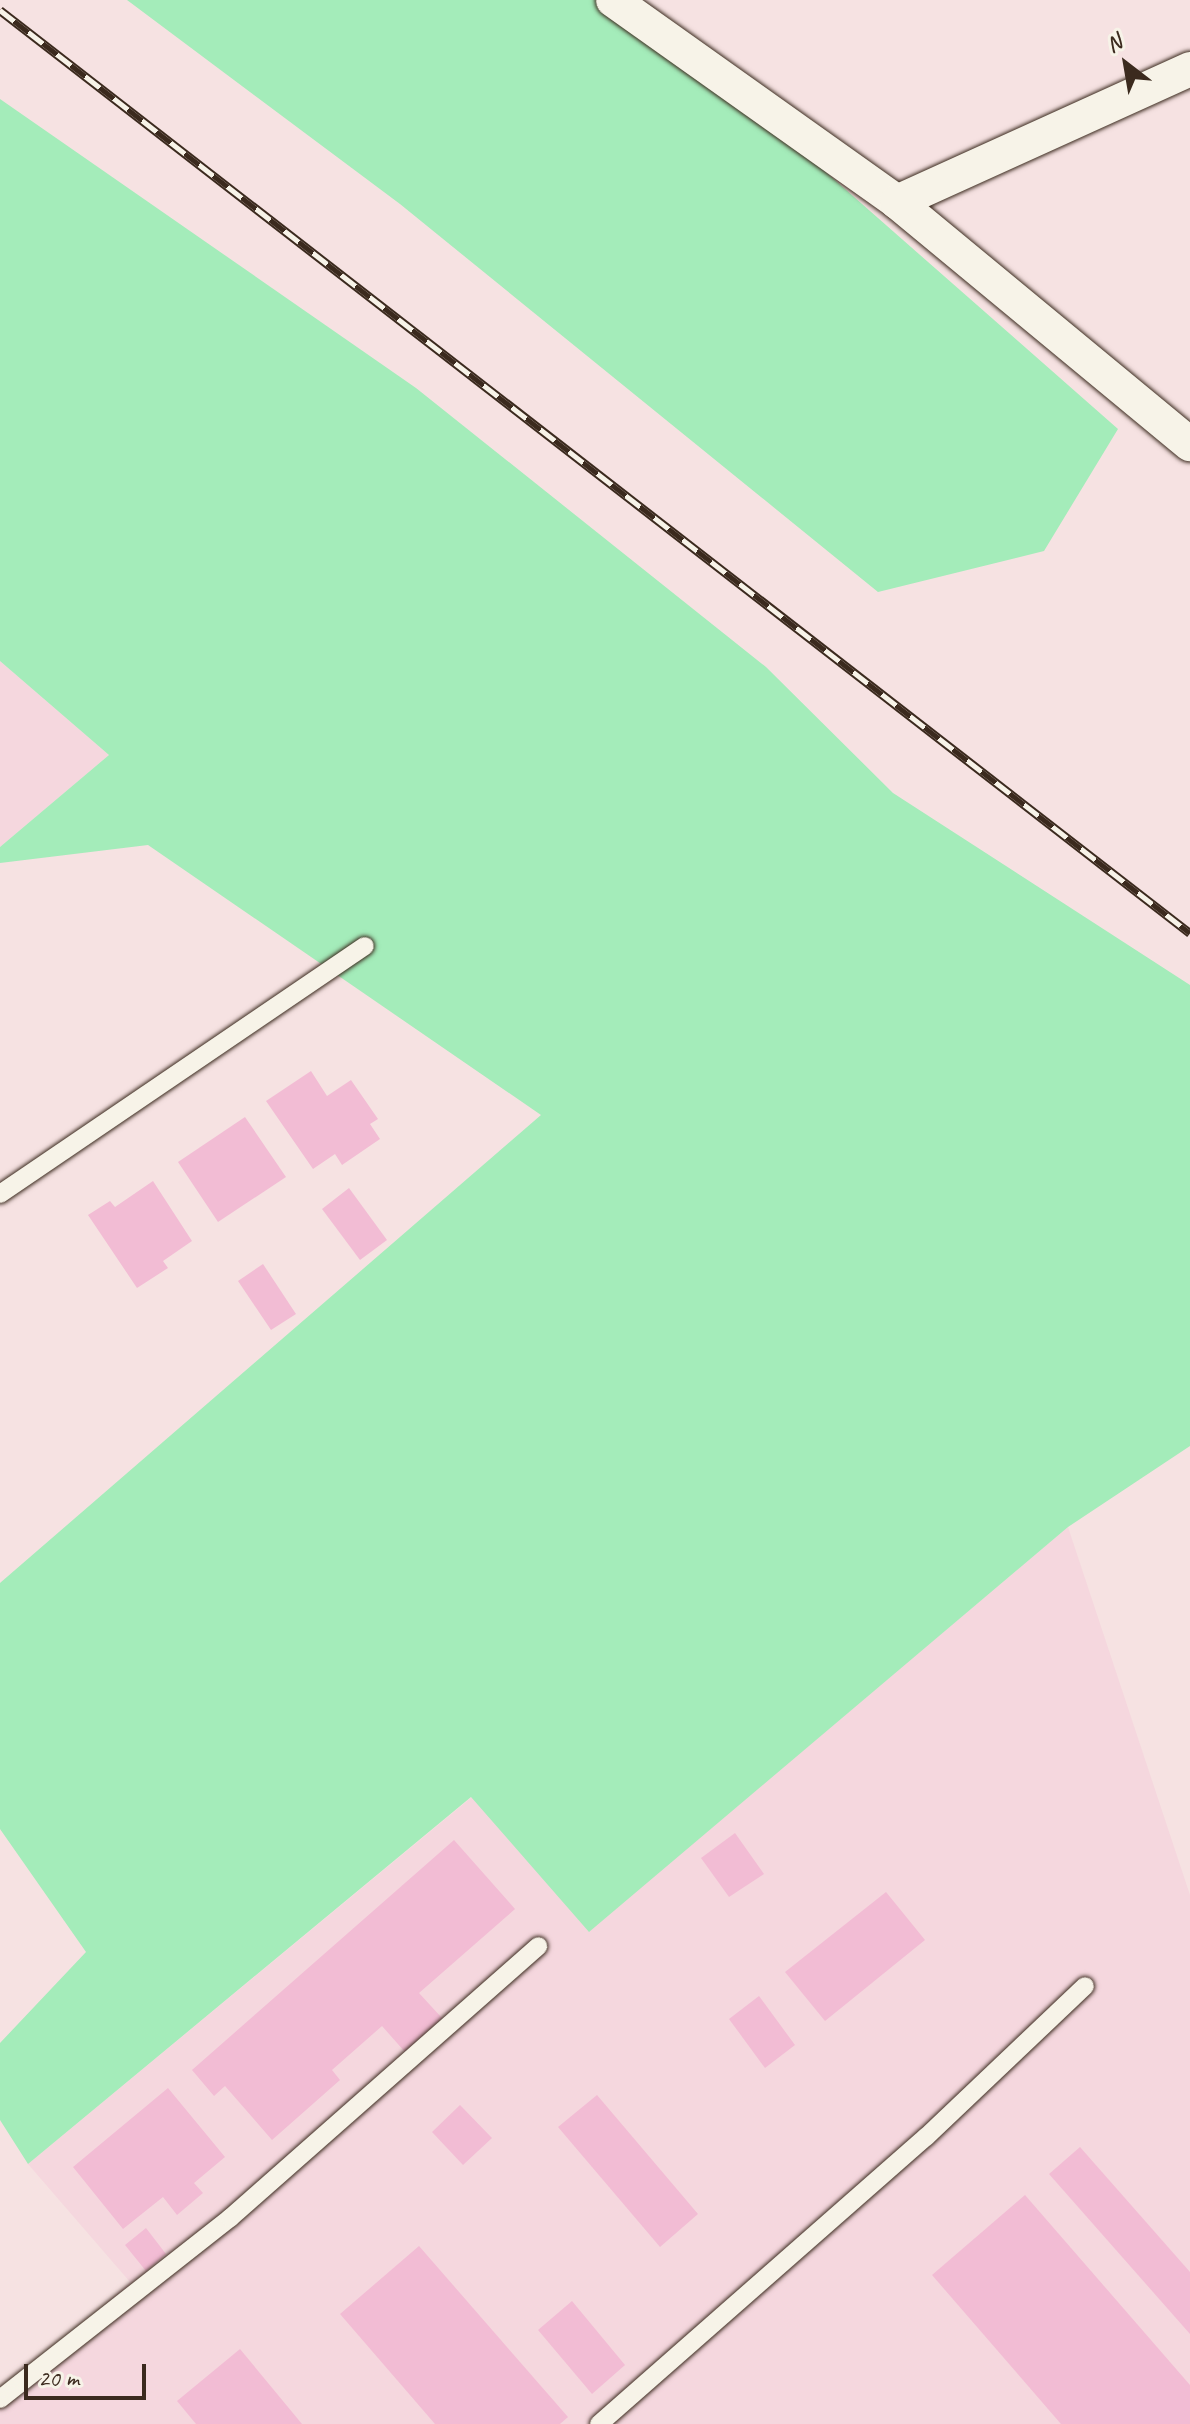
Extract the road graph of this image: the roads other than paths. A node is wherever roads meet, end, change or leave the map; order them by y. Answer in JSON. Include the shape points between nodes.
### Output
{"nodes":[{"id":1,"x":613,"y":0,"type":"edge"},
{"id":2,"x":1190,"y":69,"type":"edge"},
{"id":3,"x":897,"y":202,"type":"junction"},
{"id":4,"x":1190,"y":444,"type":"edge"},
{"id":5,"x":365,"y":946,"type":"dead end"},
{"id":6,"x":0,"y":1194,"type":"edge"},
{"id":7,"x":538,"y":1946,"type":"dead end"},
{"id":8,"x":1085,"y":1986,"type":"dead end"},
{"id":9,"x":0,"y":2399,"type":"edge"},
{"id":10,"x":599,"y":2424,"type":"edge"}],
"edges":[{"from":1,"to":3,"type":"street"},
{"from":2,"to":3,"type":"street"},
{"from":3,"to":4,"type":"street"},
{"from":5,"to":6,"type":"lane"},
{"from":7,"to":9,"type":"lane","via":[[230,2218]]},
{"from":8,"to":10,"type":"lane","via":[[926,2137]]}]}
